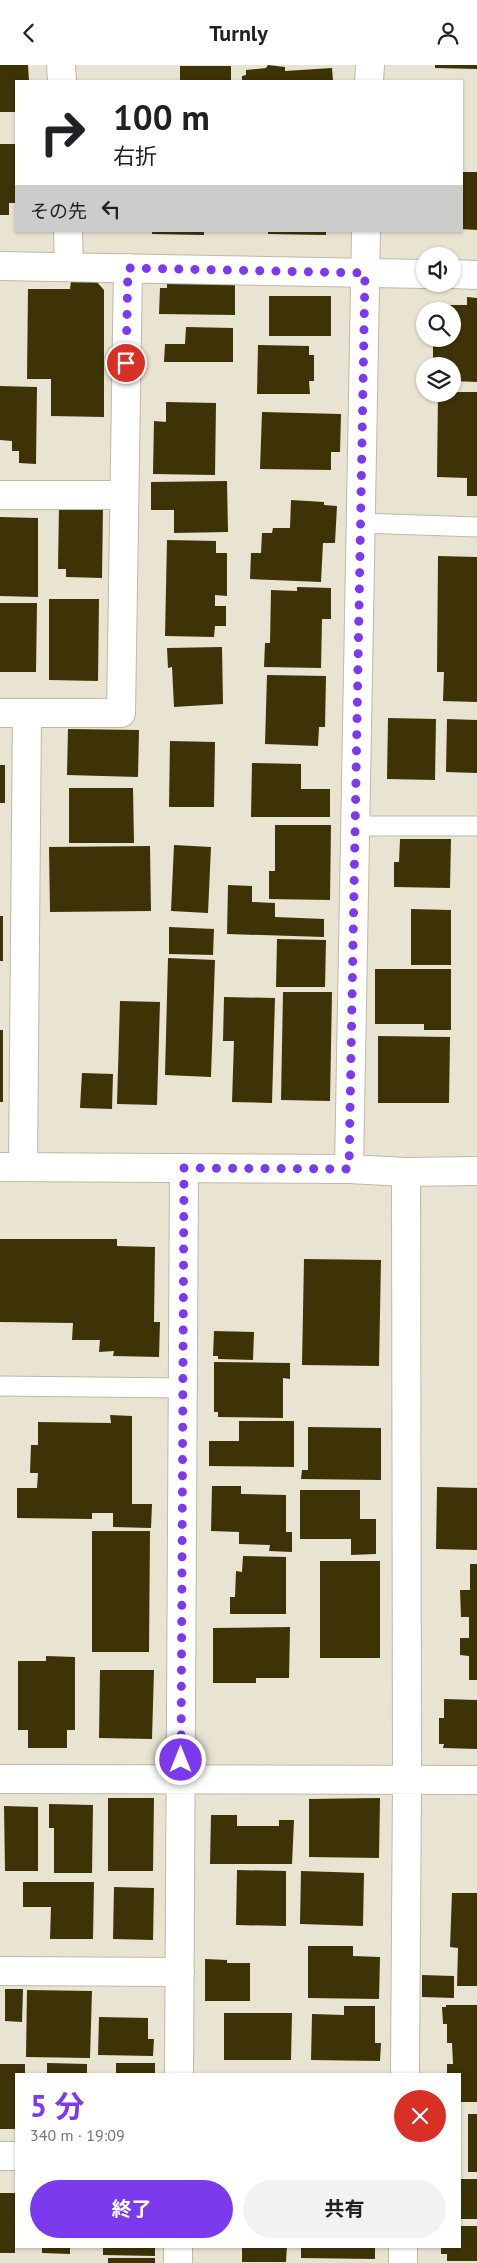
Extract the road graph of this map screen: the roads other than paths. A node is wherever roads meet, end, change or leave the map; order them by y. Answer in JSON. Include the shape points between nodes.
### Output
{"nodes":[{"id":1,"x":61,"y":65,"type":"edge"},
{"id":2,"x":370,"y":65,"type":"edge"},
{"id":3,"x":62,"y":80,"type":"edge"},
{"id":4,"x":369,"y":80,"type":"edge"},
{"id":5,"x":68,"y":232,"type":"edge"},
{"id":6,"x":366,"y":232,"type":"edge"},
{"id":7,"x":0,"y":265,"type":"edge"},
{"id":8,"x":70,"y":267,"type":"junction"},
{"id":9,"x":128,"y":268,"type":"junction"},
{"id":10,"x":365,"y":273,"type":"junction"},
{"id":11,"x":416,"y":274,"type":"edge"},
{"id":12,"x":461,"y":274,"type":"edge"},
{"id":13,"x":477,"y":275,"type":"edge"},
{"id":14,"x":0,"y":495,"type":"edge"},
{"id":15,"x":124,"y":495,"type":"junction"},
{"id":16,"x":360,"y":523,"type":"junction"},
{"id":17,"x":477,"y":527,"type":"edge"},
{"id":18,"x":0,"y":713,"type":"edge"},
{"id":19,"x":27,"y":713,"type":"junction"},
{"id":20,"x":355,"y":826,"type":"junction"},
{"id":21,"x":477,"y":826,"type":"edge"},
{"id":22,"x":12,"y":1167,"type":"edge"},
{"id":23,"x":184,"y":1168,"type":"junction"},
{"id":24,"x":349,"y":1169,"type":"junction"},
{"id":25,"x":477,"y":1171,"type":"edge"},
{"id":26,"x":406,"y":1173,"type":"junction"},
{"id":27,"x":0,"y":1386,"type":"edge"},
{"id":28,"x":182,"y":1388,"type":"junction"},
{"id":29,"x":0,"y":1779,"type":"edge"},
{"id":30,"x":181,"y":1780,"type":"junction"},
{"id":31,"x":407,"y":1780,"type":"junction"},
{"id":32,"x":477,"y":1780,"type":"edge"},
{"id":33,"x":0,"y":1971,"type":"edge"},
{"id":34,"x":180,"y":1972,"type":"junction"},
{"id":35,"x":179,"y":2073,"type":"edge"},
{"id":36,"x":405,"y":2073,"type":"edge"},
{"id":37,"x":0,"y":2156,"type":"edge"},
{"id":38,"x":15,"y":2156,"type":"edge"},
{"id":39,"x":178,"y":2248,"type":"edge"},
{"id":40,"x":403,"y":2248,"type":"edge"},
{"id":41,"x":178,"y":2263,"type":"edge"},
{"id":42,"x":403,"y":2263,"type":"edge"}],
"edges":[{"from":1,"to":3,"type":"street"},
{"from":2,"to":4,"type":"street"},
{"from":5,"to":8,"type":"street"},
{"from":6,"to":10,"type":"street"},
{"from":7,"to":8,"type":"street"},
{"from":8,"to":9,"type":"street"},
{"from":9,"to":10,"type":"street"},
{"from":9,"to":15,"type":"street"},
{"from":10,"to":11,"type":"street"},
{"from":10,"to":16,"type":"street"},
{"from":12,"to":13,"type":"street"},
{"from":14,"to":15,"type":"street"},
{"from":15,"to":19,"type":"street","via":[[121,713]]},
{"from":16,"to":17,"type":"lane"},
{"from":16,"to":20,"type":"street"},
{"from":18,"to":19,"type":"street"},
{"from":19,"to":22,"type":"street"},
{"from":20,"to":21,"type":"lane"},
{"from":20,"to":24,"type":"street"},
{"from":22,"to":23,"type":"street"},
{"from":23,"to":24,"type":"street"},
{"from":23,"to":28,"type":"street"},
{"from":24,"to":26,"type":"street"},
{"from":25,"to":26,"type":"street"},
{"from":26,"to":31,"type":"street"},
{"from":27,"to":28,"type":"lane"},
{"from":28,"to":30,"type":"street"},
{"from":29,"to":30,"type":"street"},
{"from":30,"to":31,"type":"street"},
{"from":30,"to":34,"type":"street"},
{"from":31,"to":32,"type":"street"},
{"from":31,"to":36,"type":"street"},
{"from":33,"to":34,"type":"street"},
{"from":34,"to":35,"type":"street"},
{"from":37,"to":38,"type":"street"},
{"from":39,"to":41,"type":"street"},
{"from":40,"to":42,"type":"street"}]}
